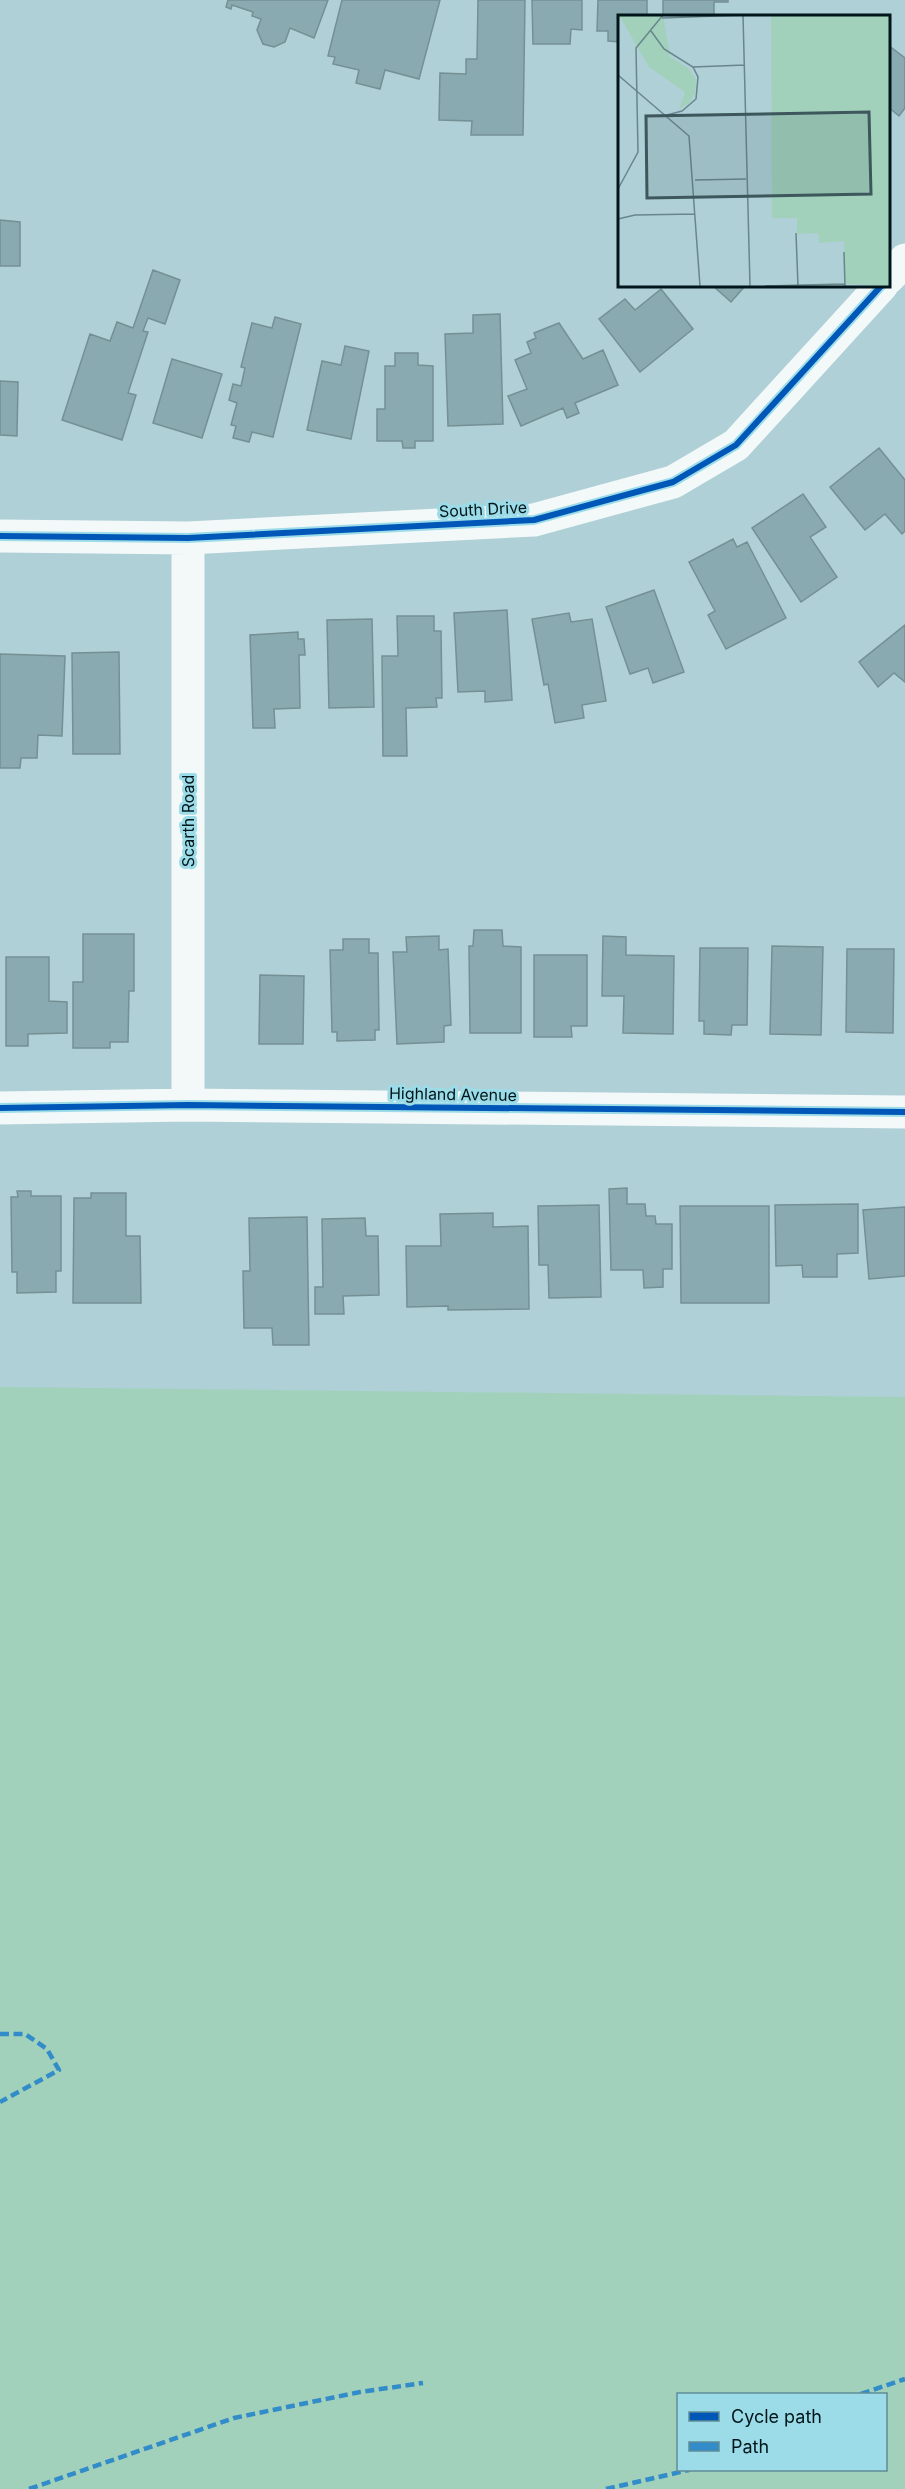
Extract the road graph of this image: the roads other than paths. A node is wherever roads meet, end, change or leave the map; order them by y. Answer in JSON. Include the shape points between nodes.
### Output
{"nodes":[{"id":1,"x":905,"y":260,"type":"edge"},
{"id":2,"x":890,"y":276,"type":"edge"},
{"id":3,"x":881,"y":286,"type":"edge"},
{"id":4,"x":0,"y":536,"type":"edge"},
{"id":5,"x":188,"y":538,"type":"junction"},
{"id":6,"x":188,"y":1105,"type":"junction"},
{"id":7,"x":0,"y":1108,"type":"edge"},
{"id":8,"x":905,"y":1112,"type":"edge"}],
"edges":[{"from":1,"to":2,"type":"street"},
{"from":3,"to":5,"type":"street","name":"South Drive","via":[[736,445],[673,482],[534,520]]},
{"from":4,"to":5,"type":"street","name":"South Drive"},
{"from":5,"to":6,"type":"street","name":"Scarth Road"},
{"from":6,"to":7,"type":"street","name":"Highland Avenue"},
{"from":6,"to":8,"type":"street","name":"Highland Avenue"}]}
